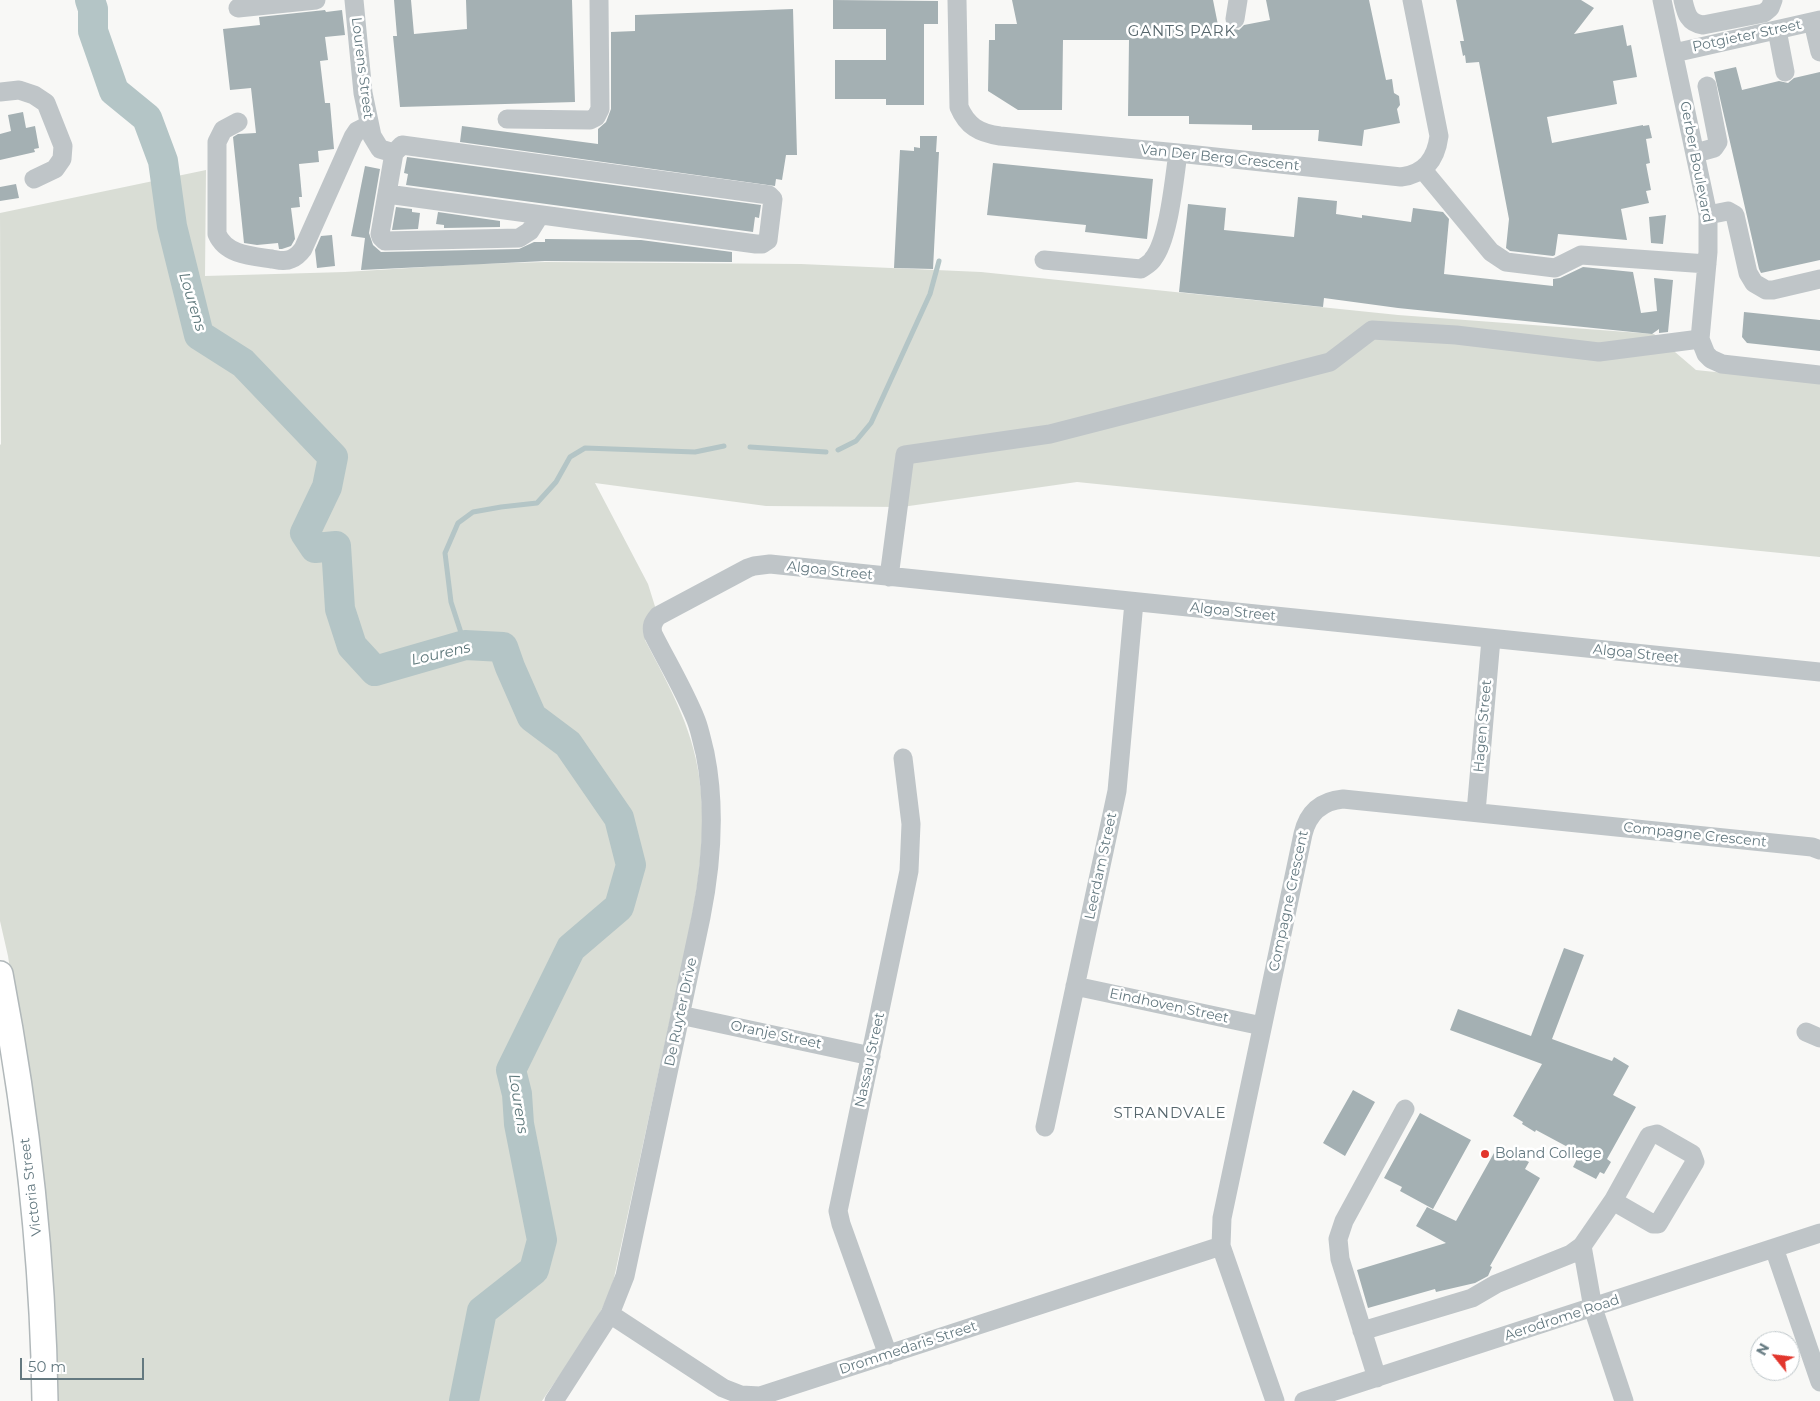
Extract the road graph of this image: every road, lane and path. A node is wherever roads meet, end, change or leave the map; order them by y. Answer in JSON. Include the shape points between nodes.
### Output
{"nodes":[{"id":1,"x":316,"y":0,"type":"edge"},
{"id":2,"x":354,"y":0,"type":"edge"},
{"id":3,"x":599,"y":0,"type":"edge"},
{"id":4,"x":957,"y":0,"type":"edge"},
{"id":5,"x":1238,"y":0,"type":"edge"},
{"id":6,"x":1412,"y":0,"type":"edge"},
{"id":7,"x":1662,"y":0,"type":"edge"},
{"id":8,"x":1683,"y":0,"type":"edge"},
{"id":9,"x":1773,"y":0,"type":"edge"},
{"id":10,"x":238,"y":8,"type":"dead end"},
{"id":11,"x":1235,"y":19,"type":"dead end"},
{"id":12,"x":1816,"y":21,"type":"edge"},
{"id":13,"x":1777,"y":30,"type":"junction"},
{"id":14,"x":1820,"y":52,"type":"edge"},
{"id":15,"x":1674,"y":53,"type":"junction"},
{"id":16,"x":1785,"y":72,"type":"dead end"},
{"id":17,"x":1707,"y":86,"type":"dead end"},
{"id":18,"x":0,"y":92,"type":"edge"},
{"id":19,"x":507,"y":118,"type":"dead end"},
{"id":20,"x":238,"y":122,"type":"dead end"},
{"id":21,"x":370,"y":131,"type":"junction"},
{"id":22,"x":1178,"y":153,"type":"junction"},
{"id":23,"x":1696,"y":153,"type":"junction"},
{"id":24,"x":394,"y":154,"type":"junction"},
{"id":25,"x":1422,"y":170,"type":"junction"},
{"id":26,"x":34,"y":179,"type":"dead end"},
{"id":27,"x":387,"y":194,"type":"junction"},
{"id":28,"x":540,"y":215,"type":"junction"},
{"id":29,"x":1708,"y":215,"type":"junction"},
{"id":30,"x":1044,"y":260,"type":"dead end"},
{"id":31,"x":1707,"y":264,"type":"junction"},
{"id":32,"x":1820,"y":279,"type":"edge"},
{"id":33,"x":1703,"y":346,"type":"junction"},
{"id":34,"x":1820,"y":375,"type":"edge"},
{"id":35,"x":889,"y":577,"type":"junction"},
{"id":36,"x":1134,"y":602,"type":"junction"},
{"id":37,"x":658,"y":616,"type":"joint"},
{"id":38,"x":1491,"y":639,"type":"junction"},
{"id":39,"x":1820,"y":672,"type":"edge"},
{"id":40,"x":903,"y":758,"type":"dead end"},
{"id":41,"x":1476,"y":812,"type":"junction"},
{"id":42,"x":1820,"y":850,"type":"edge"},
{"id":43,"x":0,"y":974,"type":"edge"},
{"id":44,"x":1075,"y":986,"type":"junction"},
{"id":45,"x":680,"y":1015,"type":"junction"},
{"id":46,"x":1262,"y":1026,"type":"junction"},
{"id":47,"x":871,"y":1056,"type":"junction"},
{"id":48,"x":1405,"y":1110,"type":"dead end"},
{"id":49,"x":1045,"y":1127,"type":"dead end"},
{"id":50,"x":1613,"y":1201,"type":"junction"},
{"id":51,"x":1820,"y":1233,"type":"edge"},
{"id":52,"x":1221,"y":1246,"type":"junction"},
{"id":53,"x":1582,"y":1246,"type":"junction"},
{"id":54,"x":1774,"y":1248,"type":"junction"},
{"id":55,"x":1593,"y":1308,"type":"junction"},
{"id":56,"x":610,"y":1314,"type":"junction"},
{"id":57,"x":1362,"y":1331,"type":"junction"},
{"id":58,"x":888,"y":1355,"type":"junction"},
{"id":59,"x":1377,"y":1378,"type":"junction"},
{"id":60,"x":1820,"y":1382,"type":"edge"},
{"id":61,"x":45,"y":1401,"type":"edge"},
{"id":62,"x":554,"y":1401,"type":"edge"},
{"id":63,"x":1275,"y":1401,"type":"edge"},
{"id":64,"x":1304,"y":1401,"type":"edge"},
{"id":65,"x":1624,"y":1401,"type":"edge"}],
"edges":[{"from":1,"to":10,"type":"street"},
{"from":2,"to":21,"type":"street","name":"Lourens Street"},
{"from":3,"to":19,"type":"street","via":[[600,109],[596,117],[590,120]]},
{"from":4,"to":22,"type":"street","name":"Van Der Berg Crescent","via":[[959,107],[976,130],[1000,136]]},
{"from":5,"to":11,"type":"street"},
{"from":6,"to":25,"type":"street","via":[[1438,136],[1435,153]]},
{"from":7,"to":15,"type":"street","name":"Gerber Boulevard"},
{"from":8,"to":9,"type":"street","via":[[1688,18],[1703,25],[1764,13]]},
{"from":12,"to":13,"type":"street","name":"Potgieter Street"},
{"from":12,"to":14,"type":"street"},
{"from":13,"to":15,"type":"street","name":"Potgieter Street"},
{"from":13,"to":16,"type":"street"},
{"from":15,"to":23,"type":"street","name":"Gerber Boulevard"},
{"from":17,"to":23,"type":"street","via":[[1718,142],[1714,148]]},
{"from":18,"to":26,"type":"street","via":[[19,90],[34,95],[46,103],[56,128],[63,146],[62,159],[55,169]]},
{"from":20,"to":21,"type":"street","via":[[223,130],[217,142],[217,234],[221,242],[246,256],[287,261],[303,249],[353,137],[357,131]]},
{"from":21,"to":24,"type":"street","via":[[380,149]]},
{"from":22,"to":25,"type":"street","name":"Van Der Berg Crescent","via":[[1395,176]]},
{"from":22,"to":30,"type":"street","via":[[1165,234],[1153,260],[1141,269]]},
{"from":23,"to":29,"type":"street","name":"Gerber Boulevard"},
{"from":24,"to":27,"type":"street"},
{"from":24,"to":28,"type":"street","via":[[402,145],[769,195],[773,199],[769,236],[762,244]]},
{"from":25,"to":31,"type":"street","via":[[1491,252],[1506,262],[1555,268],[1581,255]]},
{"from":27,"to":28,"type":"street"},
{"from":27,"to":28,"type":"street","via":[[380,234],[385,241],[519,238],[530,231]]},
{"from":29,"to":31,"type":"street","name":"Gerber Boulevard"},
{"from":29,"to":32,"type":"street","via":[[1728,211],[1735,215],[1748,273],[1760,288],[1773,290]]},
{"from":31,"to":33,"type":"street","name":"Gerber Boulevard"},
{"from":33,"to":34,"type":"street","via":[[1711,358],[1722,364]]},
{"from":33,"to":35,"type":"street","via":[[1599,352],[1456,335],[1372,330],[1330,362],[1050,434],[905,456]]},
{"from":35,"to":36,"type":"street","name":"Algoa Street"},
{"from":35,"to":37,"type":"street","name":"Algoa Street","via":[[770,564],[754,566]]},
{"from":36,"to":38,"type":"street","name":"Algoa Street"},
{"from":36,"to":44,"type":"street","name":"Leerdam Street","via":[[1117,790]]},
{"from":37,"to":45,"type":"street","name":"De Ruyter Drive","via":[[651,628],[653,634],[697,720],[708,766],[712,814],[706,891]]},
{"from":38,"to":39,"type":"street","name":"Algoa Street"},
{"from":38,"to":41,"type":"street","name":"Hagen Street"},
{"from":40,"to":47,"type":"street","name":"Nassau Street","via":[[911,824],[909,871]]},
{"from":41,"to":42,"type":"street","name":"Compagne Crescent"},
{"from":41,"to":46,"type":"street","name":"Compagne Crescent","via":[[1343,799],[1326,802],[1312,813],[1303,834]]},
{"from":43,"to":61,"type":"main road","name":"Victoria Street","via":[[38,1243]]},
{"from":44,"to":46,"type":"street","name":"Eindhoven Street"},
{"from":44,"to":49,"type":"street","name":"Leerdam Street"},
{"from":45,"to":47,"type":"street","name":"Oranje Street"},
{"from":45,"to":56,"type":"street","name":"De Ruyter Drive","via":[[625,1276]]},
{"from":46,"to":52,"type":"street","name":"Compagne Crescent","via":[[1222,1218]]},
{"from":47,"to":58,"type":"street","name":"Nassau Street","via":[[838,1210]]},
{"from":48,"to":57,"type":"street","via":[[1344,1221],[1338,1239],[1340,1259]]},
{"from":50,"to":50,"type":"street","via":[[1658,1224],[1695,1158],[1657,1134],[1649,1136]]},
{"from":50,"to":53,"type":"street"},
{"from":51,"to":54,"type":"street","name":"Aerodrome Road"},
{"from":52,"to":58,"type":"street","name":"Drommedaris Street"},
{"from":52,"to":63,"type":"street","name":"Compagne Crescent"},
{"from":53,"to":55,"type":"street"},
{"from":53,"to":57,"type":"street","via":[[1571,1254],[1496,1284],[1472,1298]]},
{"from":54,"to":55,"type":"street","name":"Aerodrome Road"},
{"from":54,"to":60,"type":"street"},
{"from":55,"to":59,"type":"street","name":"Aerodrome Road"},
{"from":55,"to":65,"type":"street"},
{"from":56,"to":58,"type":"street","name":"Drommedaris Street","via":[[723,1388],[741,1396],[770,1394]]},
{"from":56,"to":62,"type":"street","name":"De Ruyter Drive"},
{"from":57,"to":59,"type":"street"},
{"from":59,"to":64,"type":"street","name":"Aerodrome Road"}]}
